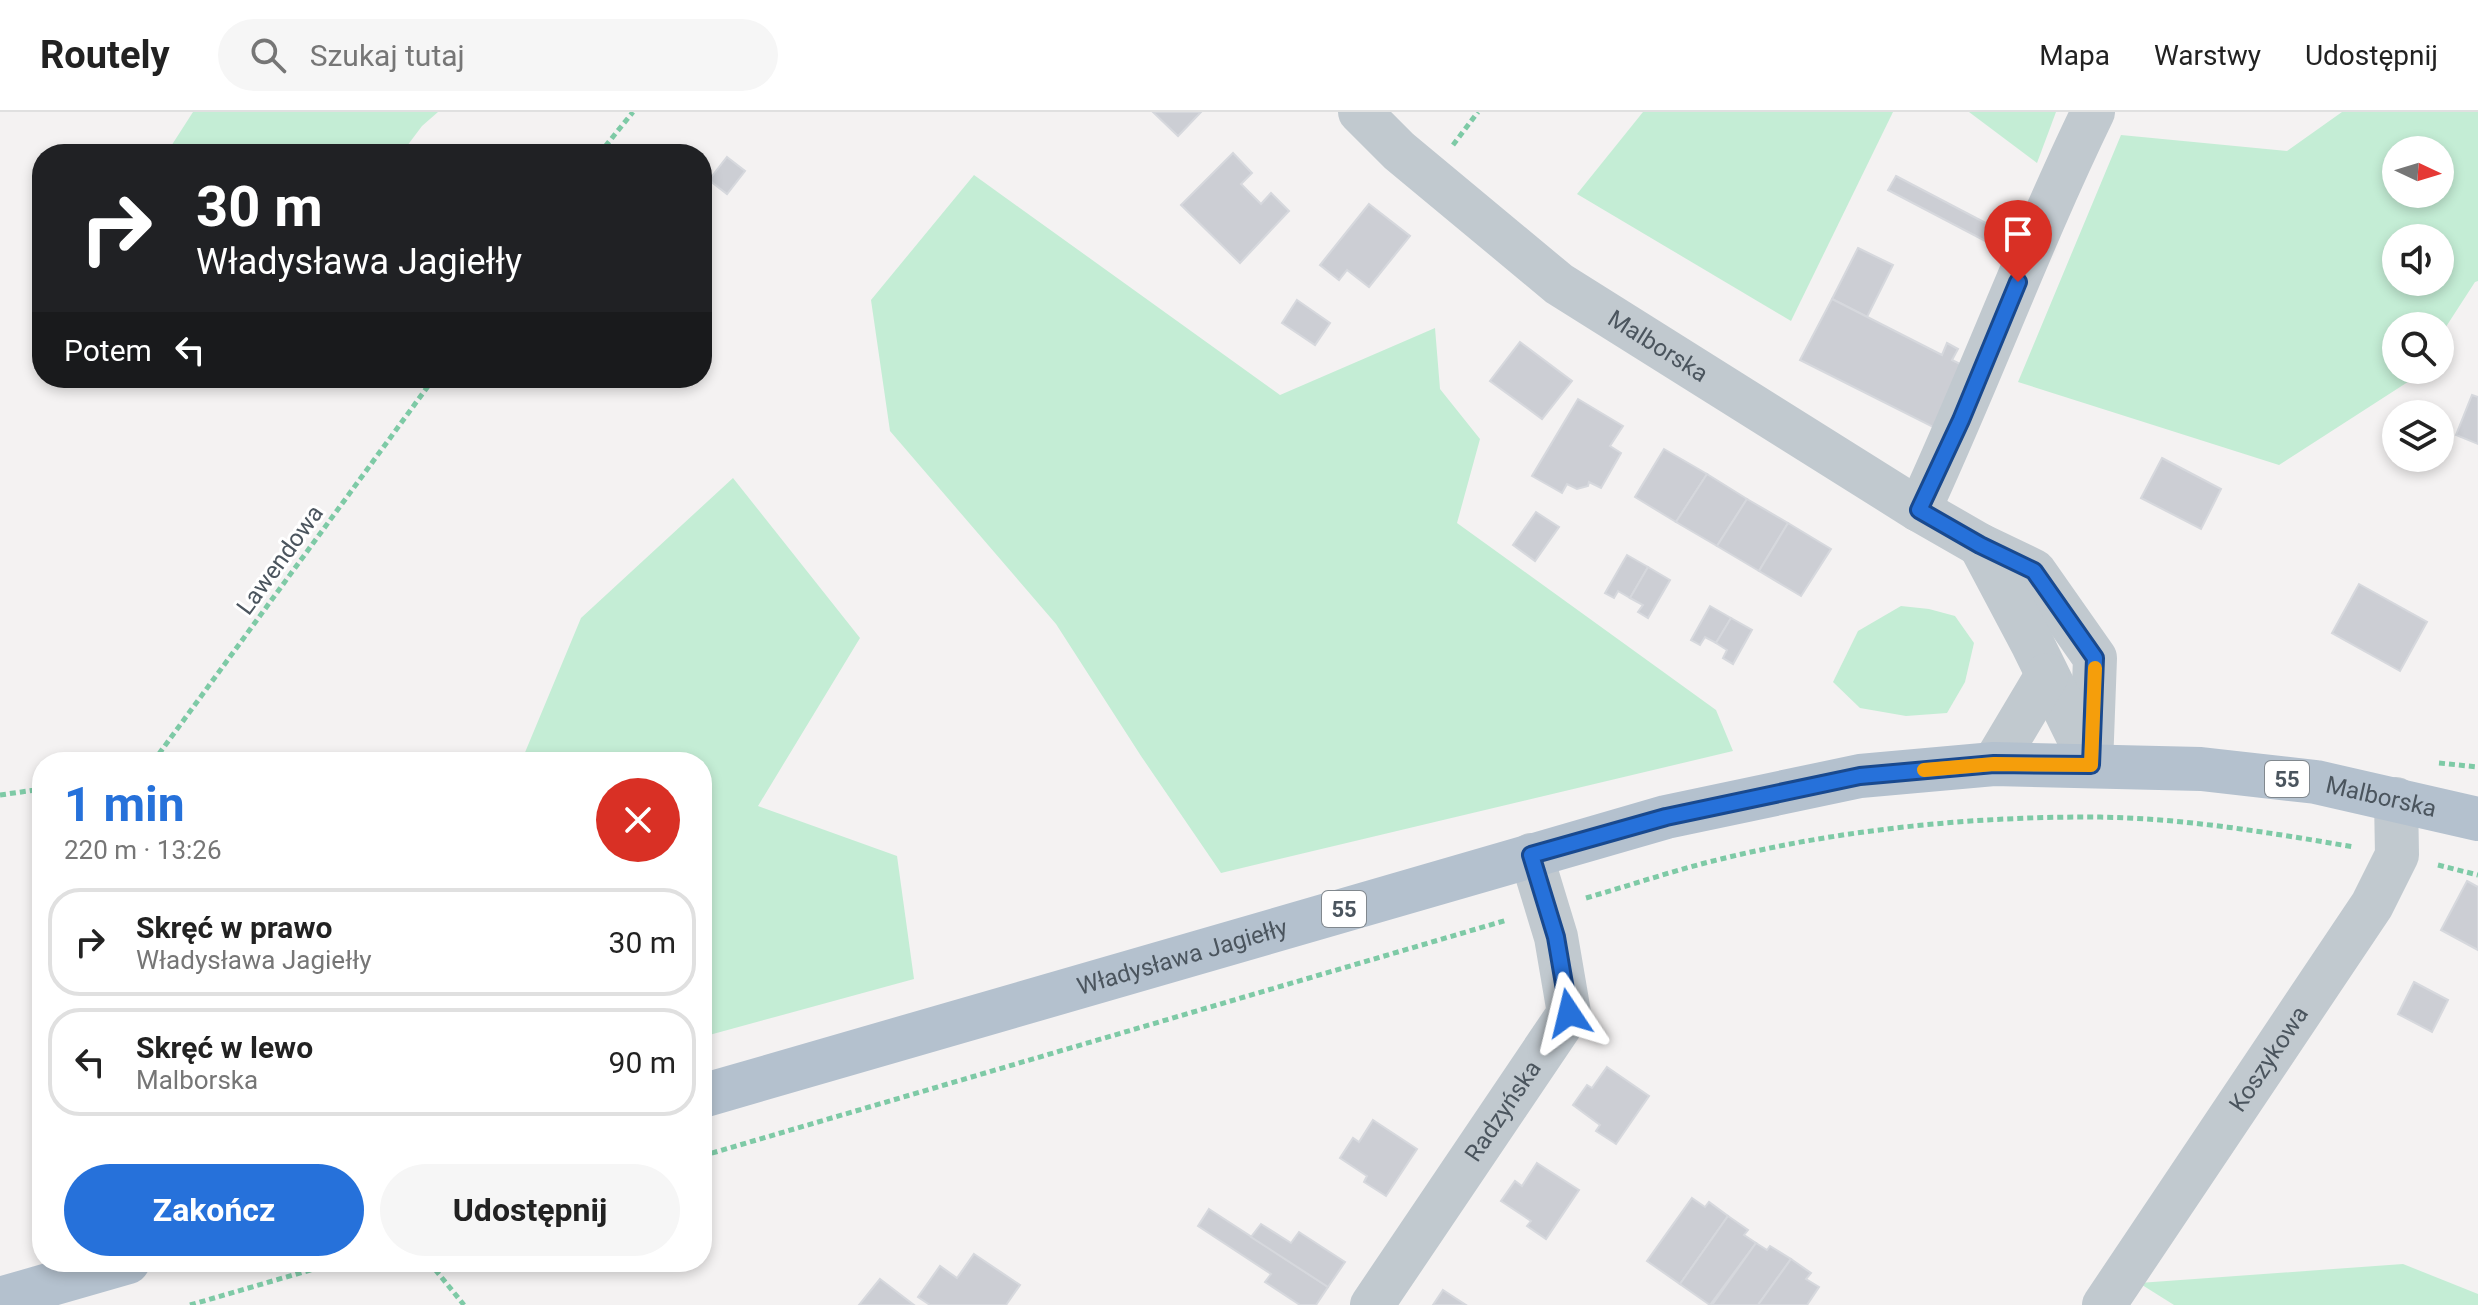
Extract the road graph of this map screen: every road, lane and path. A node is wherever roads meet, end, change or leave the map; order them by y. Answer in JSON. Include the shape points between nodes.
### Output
{"nodes":[{"id":1,"x":633,"y":112,"type":"edge"},
{"id":2,"x":1360,"y":112,"type":"edge"},
{"id":3,"x":1478,"y":112,"type":"edge"},
{"id":4,"x":2093,"y":112,"type":"edge"},
{"id":5,"x":607,"y":144,"type":"edge"},
{"id":6,"x":1450,"y":149,"type":"dead end"},
{"id":7,"x":427,"y":388,"type":"edge"},
{"id":8,"x":1919,"y":510,"type":"junction"},
{"id":9,"x":1980,"y":545,"type":"junction"},
{"id":10,"x":2047,"y":675,"type":"junction"},
{"id":11,"x":160,"y":752,"type":"edge"},
{"id":12,"x":1994,"y":764,"type":"junction"},
{"id":13,"x":2091,"y":765,"type":"junction"},
{"id":14,"x":32,"y":790,"type":"edge"},
{"id":15,"x":0,"y":795,"type":"edge"},
{"id":16,"x":2396,"y":799,"type":"junction"},
{"id":17,"x":2478,"y":819,"type":"edge"},
{"id":18,"x":1531,"y":855,"type":"junction"},
{"id":19,"x":2397,"y":855,"type":"junction"},
{"id":20,"x":2478,"y":875,"type":"edge"},
{"id":21,"x":1547,"y":909,"type":"junction"},
{"id":22,"x":712,"y":1093,"type":"edge"},
{"id":23,"x":712,"y":1153,"type":"edge"},
{"id":24,"x":93,"y":1272,"type":"edge"},
{"id":25,"x":304,"y":1272,"type":"edge"},
{"id":26,"x":437,"y":1272,"type":"edge"},
{"id":27,"x":0,"y":1299,"type":"edge"},
{"id":28,"x":190,"y":1305,"type":"edge"},
{"id":29,"x":464,"y":1305,"type":"edge"},
{"id":30,"x":1372,"y":1305,"type":"edge"},
{"id":31,"x":2104,"y":1305,"type":"edge"}],
"edges":[{"from":1,"to":5,"type":"path"},
{"from":2,"to":8,"type":"street","name":"Malborska","via":[[1399,151],[1559,284]]},
{"from":3,"to":6,"type":"path"},
{"from":4,"to":8,"type":"street"},
{"from":7,"to":11,"type":"path","name":"Lawendowa"},
{"from":8,"to":9,"type":"street","name":"Malborska"},
{"from":9,"to":10,"type":"street"},
{"from":9,"to":13,"type":"street","name":"Malborska","via":[[2034,571],[2095,658]]},
{"from":10,"to":12,"type":"street"},
{"from":10,"to":13,"type":"street"},
{"from":12,"to":13,"type":"main road","name":"Władysława Jagiełły","number":"55"},
{"from":12,"to":18,"type":"main road","name":"Władysława Jagiełły","number":"55","via":[[1860,776],[1666,817]]},
{"from":13,"to":16,"type":"main road","name":"Malborska","number":"55","via":[[2201,769],[2316,782]]},
{"from":14,"to":15,"type":"path"},
{"from":16,"to":17,"type":"main road","name":"Malborska","number":"55"},
{"from":16,"to":19,"type":"street","name":"Koszykowa"},
{"from":18,"to":21,"type":"street","name":"Radzyńska"},
{"from":18,"to":22,"type":"main road","name":"Władysława Jagiełły","number":"55"},
{"from":19,"to":20,"type":"path"},
{"from":19,"to":21,"type":"path","via":[[2196,823],[2090,817],[1969,821],[1722,859]]},
{"from":19,"to":31,"type":"street","name":"Koszykowa","via":[[2372,905]]},
{"from":21,"to":23,"type":"path"},
{"from":21,"to":30,"type":"street","name":"Radzyńska","via":[[1569,1013]]},
{"from":24,"to":27,"type":"main road"},
{"from":25,"to":28,"type":"path"},
{"from":26,"to":29,"type":"path"}]}
